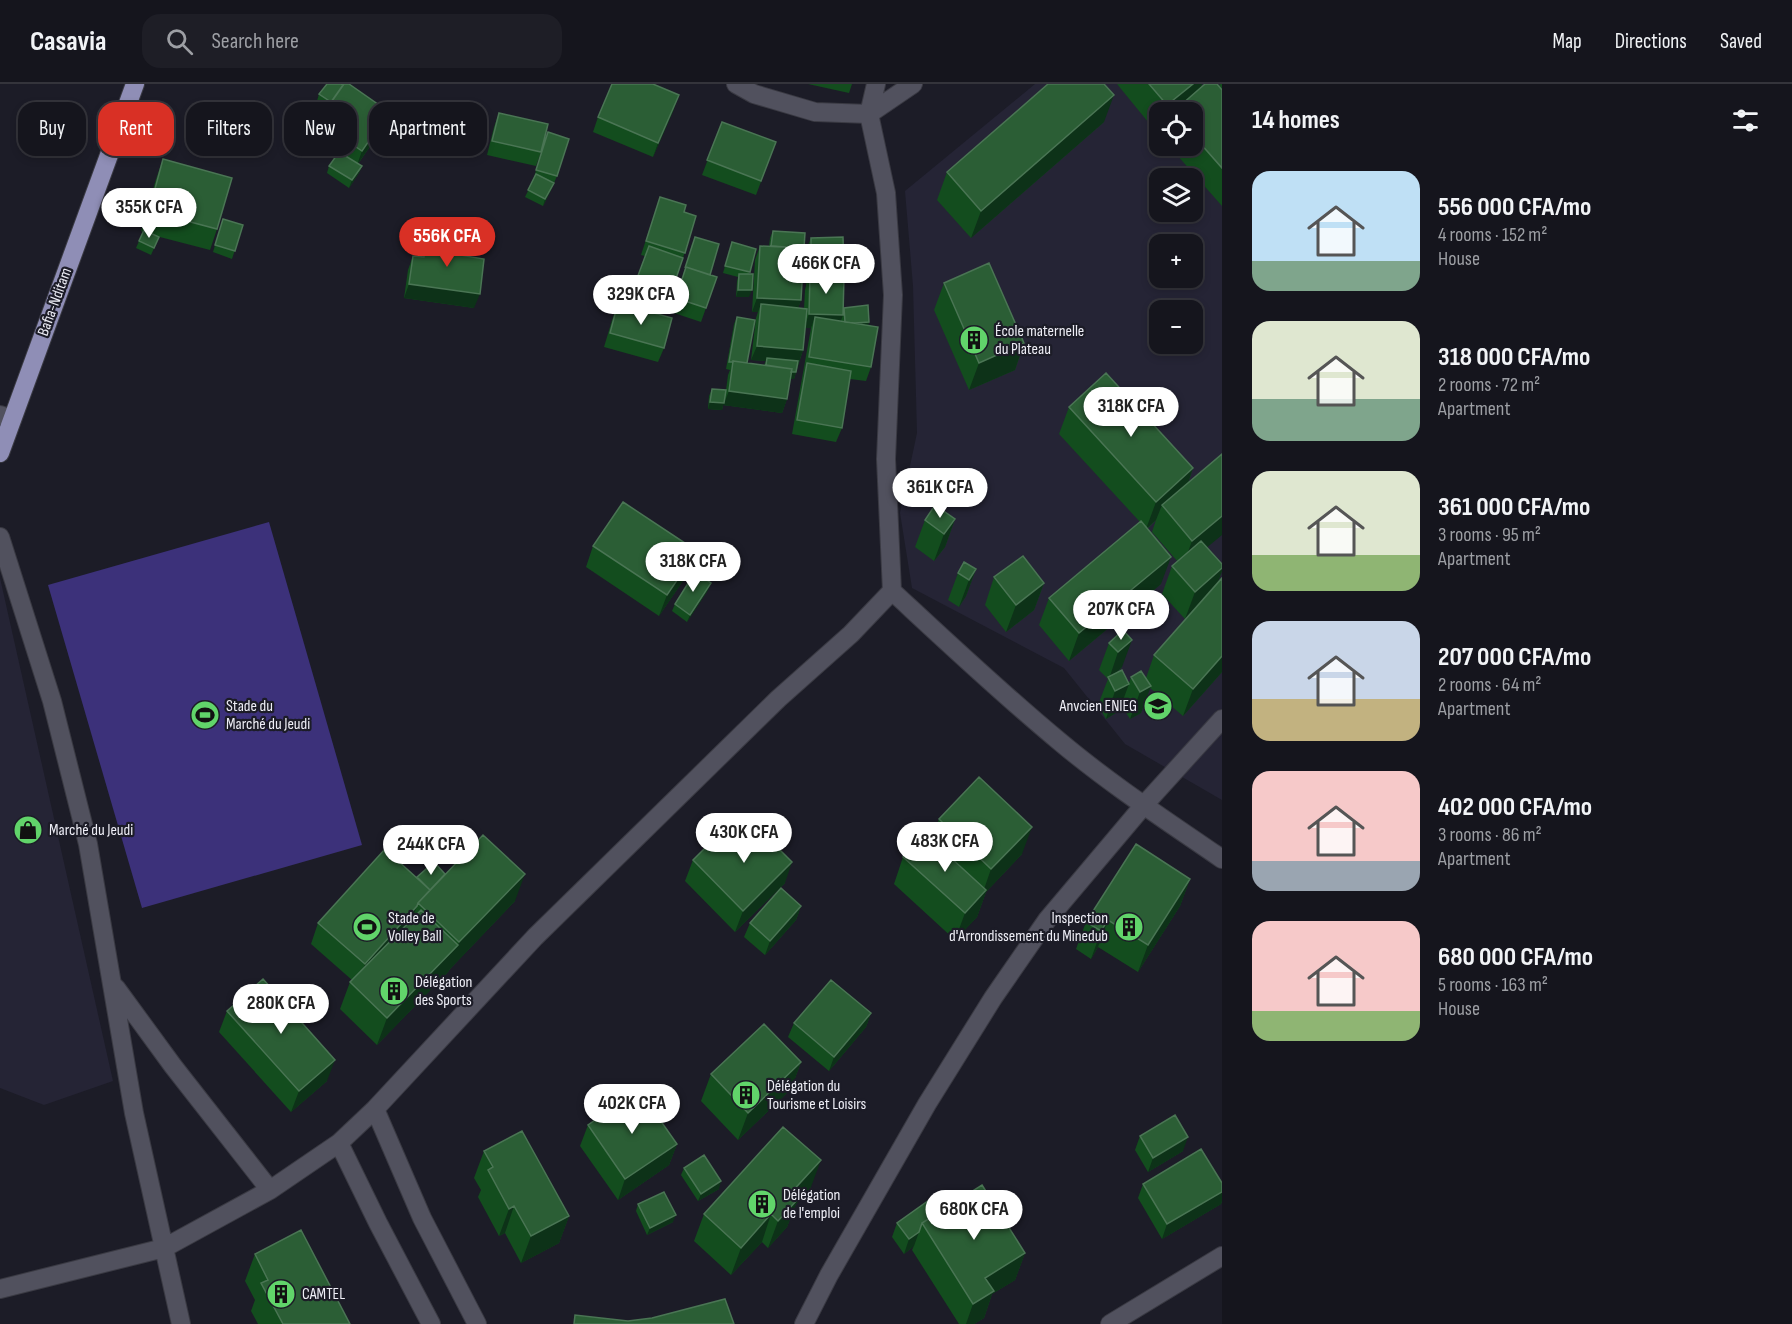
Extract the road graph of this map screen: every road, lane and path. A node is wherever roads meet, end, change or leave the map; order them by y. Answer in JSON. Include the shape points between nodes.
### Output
{"nodes":[{"id":1,"x":135,"y":84,"type":"edge"},
{"id":2,"x":736,"y":84,"type":"edge"},
{"id":3,"x":876,"y":84,"type":"edge"},
{"id":4,"x":913,"y":84,"type":"edge"},
{"id":5,"x":869,"y":114,"type":"junction"},
{"id":6,"x":6,"y":417,"type":"edge"},
{"id":7,"x":0,"y":453,"type":"edge"},
{"id":8,"x":0,"y":537,"type":"edge"},
{"id":9,"x":892,"y":591,"type":"junction"},
{"id":10,"x":1222,"y":719,"type":"edge"},
{"id":11,"x":1144,"y":805,"type":"junction"},
{"id":12,"x":1222,"y":859,"type":"edge"},
{"id":13,"x":112,"y":982,"type":"junction"},
{"id":14,"x":375,"y":1109,"type":"junction"},
{"id":15,"x":339,"y":1143,"type":"junction"},
{"id":16,"x":270,"y":1190,"type":"junction"},
{"id":17,"x":164,"y":1248,"type":"junction"},
{"id":18,"x":1222,"y":1256,"type":"edge"},
{"id":19,"x":0,"y":1289,"type":"edge"},
{"id":20,"x":181,"y":1324,"type":"edge"},
{"id":21,"x":431,"y":1324,"type":"edge"},
{"id":22,"x":477,"y":1324,"type":"edge"},
{"id":23,"x":804,"y":1324,"type":"edge"},
{"id":24,"x":1110,"y":1324,"type":"edge"}],
"edges":[{"from":1,"to":6,"type":"main road","name":"Bafia-Nditam"},
{"from":2,"to":5,"type":"street","via":[[754,94],[815,112]]},
{"from":3,"to":5,"type":"street"},
{"from":4,"to":5,"type":"street"},
{"from":5,"to":9,"type":"street","via":[[886,193],[893,294],[886,459]]},
{"from":6,"to":7,"type":"main road","name":"Bafia-Nditam"},
{"from":8,"to":13,"type":"street","via":[[52,701],[88,844]]},
{"from":9,"to":11,"type":"street","via":[[1060,743]]},
{"from":9,"to":14,"type":"street","via":[[535,937]]},
{"from":10,"to":11,"type":"street"},
{"from":11,"to":12,"type":"street"},
{"from":11,"to":23,"type":"street","via":[[1047,920],[993,998],[927,1104]]},
{"from":13,"to":16,"type":"street"},
{"from":13,"to":17,"type":"street","via":[[134,1113]]},
{"from":14,"to":15,"type":"street"},
{"from":14,"to":22,"type":"street","via":[[422,1218]]},
{"from":15,"to":16,"type":"street"},
{"from":15,"to":21,"type":"street"},
{"from":16,"to":17,"type":"street"},
{"from":17,"to":19,"type":"street"},
{"from":17,"to":20,"type":"street"},
{"from":18,"to":24,"type":"street"}]}
